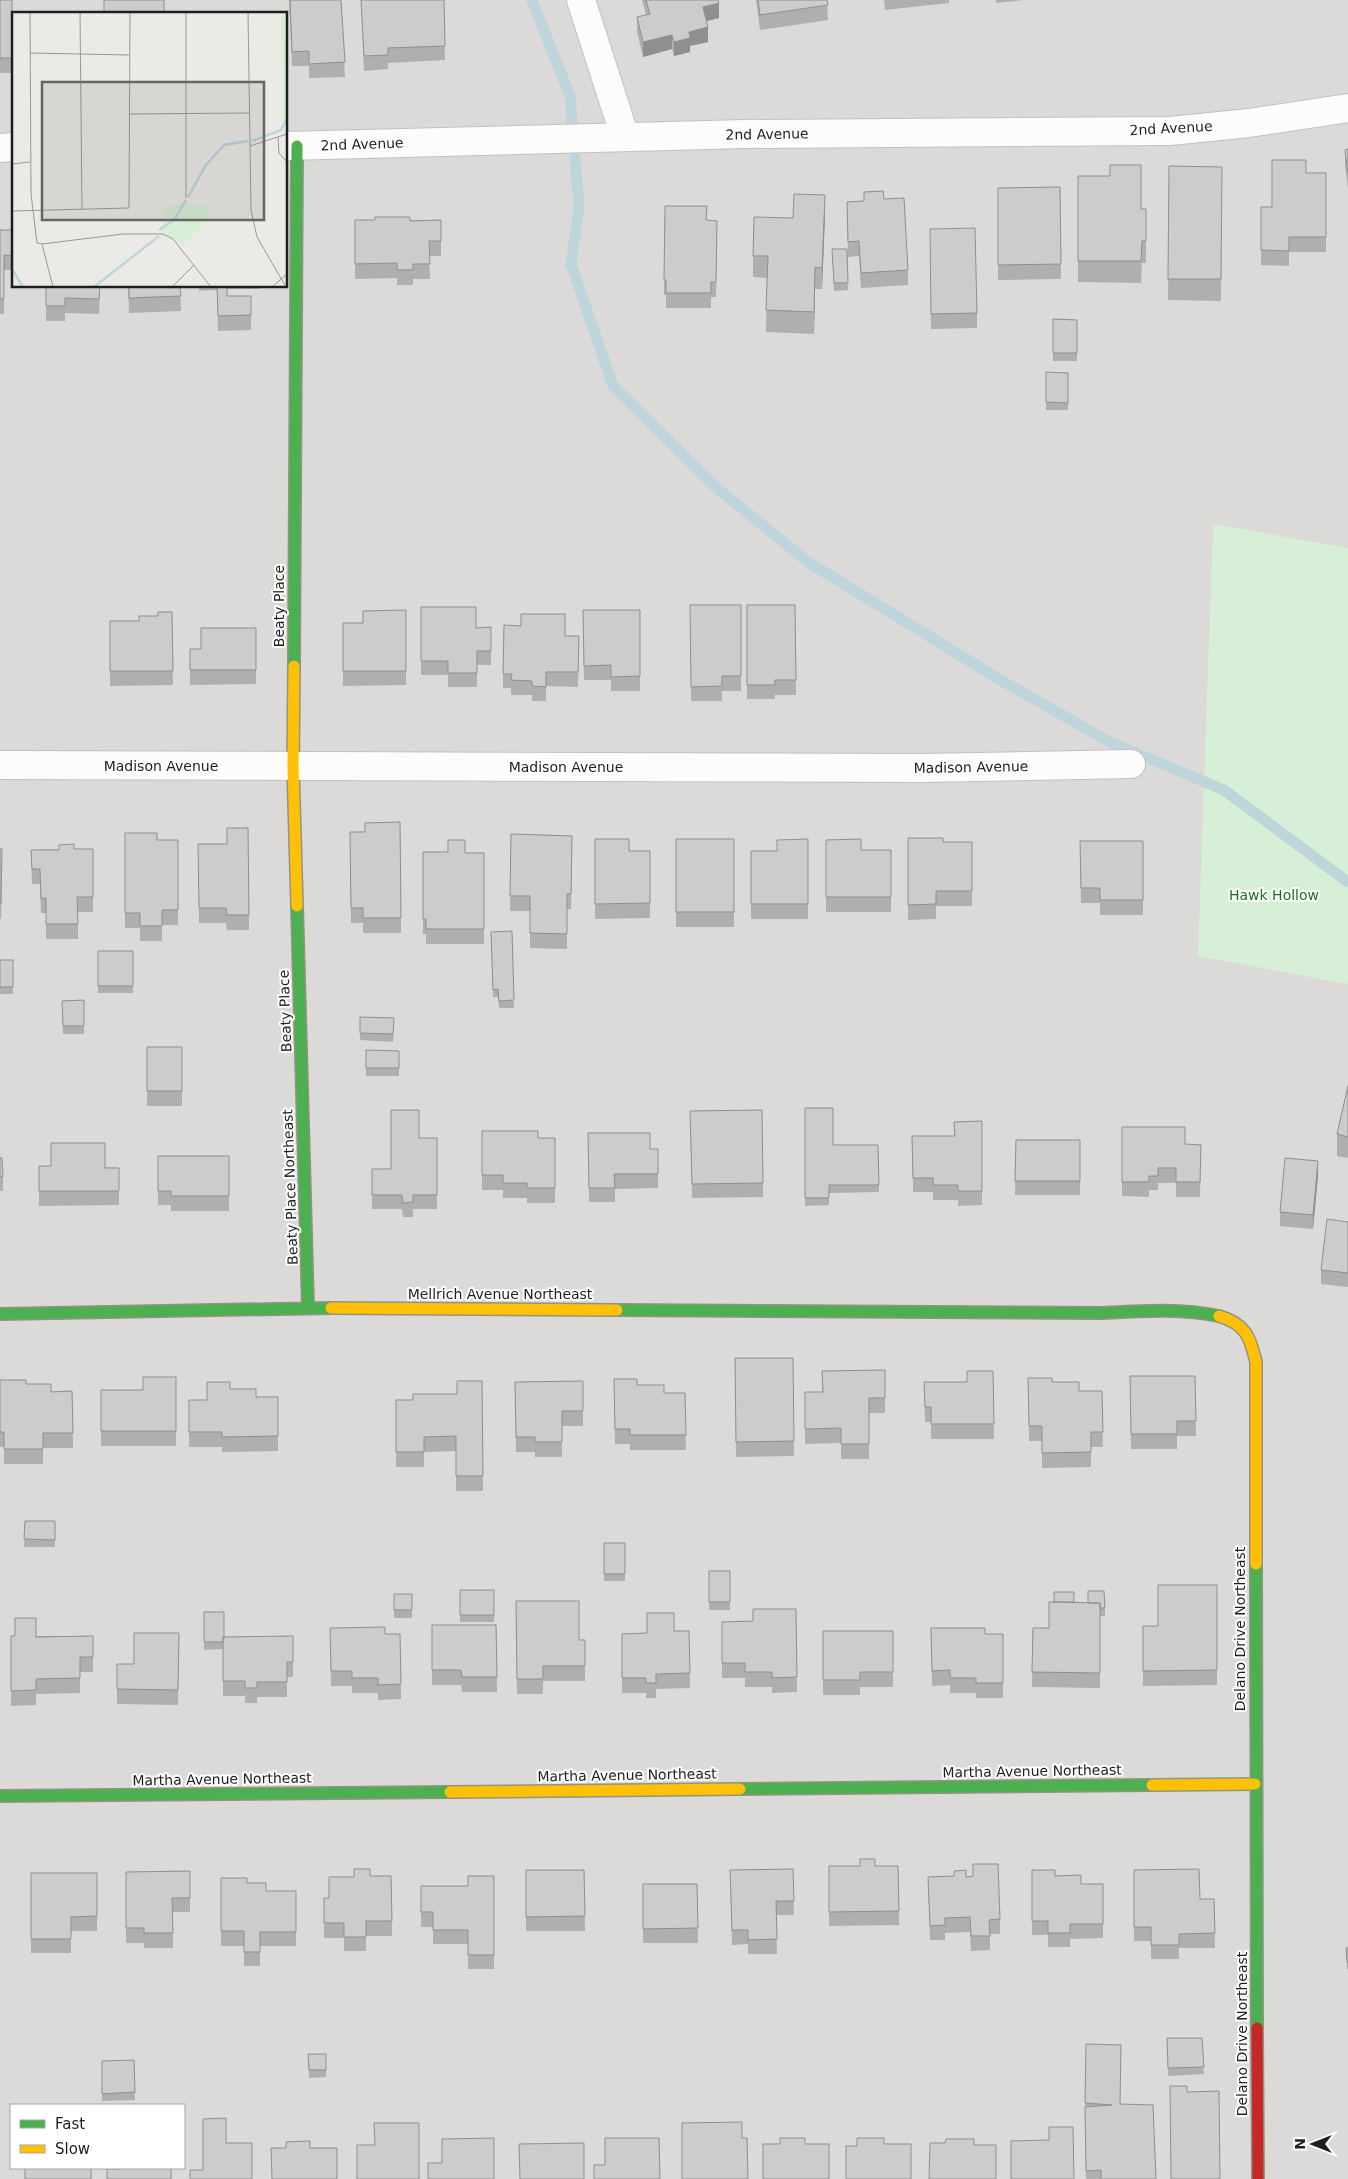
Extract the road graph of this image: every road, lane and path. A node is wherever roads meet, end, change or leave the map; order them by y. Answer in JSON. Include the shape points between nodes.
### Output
{"nodes":[{"id":1,"x":581,"y":0,"type":"edge"},
{"id":2,"x":1348,"y":108,"type":"edge"},
{"id":3,"x":625,"y":137,"type":"junction"},
{"id":4,"x":292,"y":146,"type":"edge"},
{"id":5,"x":1131,"y":764,"type":"dead end"},
{"id":6,"x":0,"y":765,"type":"edge"},
{"id":7,"x":293,"y":767,"type":"junction"},
{"id":8,"x":302,"y":1066,"type":"joint"},
{"id":9,"x":308,"y":1308,"type":"junction"},
{"id":10,"x":1001,"y":1312,"type":"joint"},
{"id":11,"x":0,"y":1314,"type":"edge"},
{"id":12,"x":1255,"y":1784,"type":"junction"},
{"id":13,"x":0,"y":1796,"type":"edge"},
{"id":14,"x":1258,"y":2179,"type":"edge"}],
"edges":[{"from":1,"to":3,"type":"street"},
{"from":2,"to":3,"type":"street","name":"2nd Avenue","via":[[1170,131]]},
{"from":3,"to":4,"type":"street","name":"2nd Avenue"},
{"from":4,"to":7,"type":"street","name":"Beaty Place"},
{"from":5,"to":7,"type":"street","name":"Madison Avenue","via":[[922,768]]},
{"from":6,"to":7,"type":"street","name":"Madison Avenue"},
{"from":7,"to":8,"type":"street","name":"Beaty Place"},
{"from":8,"to":9,"type":"street","name":"Beaty Place Northeast"},
{"from":9,"to":10,"type":"street","name":"Mellrich Avenue Northeast"},
{"from":9,"to":11,"type":"street","name":"Mellrich Avenue Northeast"},
{"from":10,"to":12,"type":"street","name":"Delano Drive Northeast","via":[[1194,1311],[1222,1316],[1249,1336],[1256,1362]]},
{"from":12,"to":13,"type":"street","name":"Martha Avenue Northeast"},
{"from":12,"to":14,"type":"street","name":"Delano Drive Northeast"}]}
